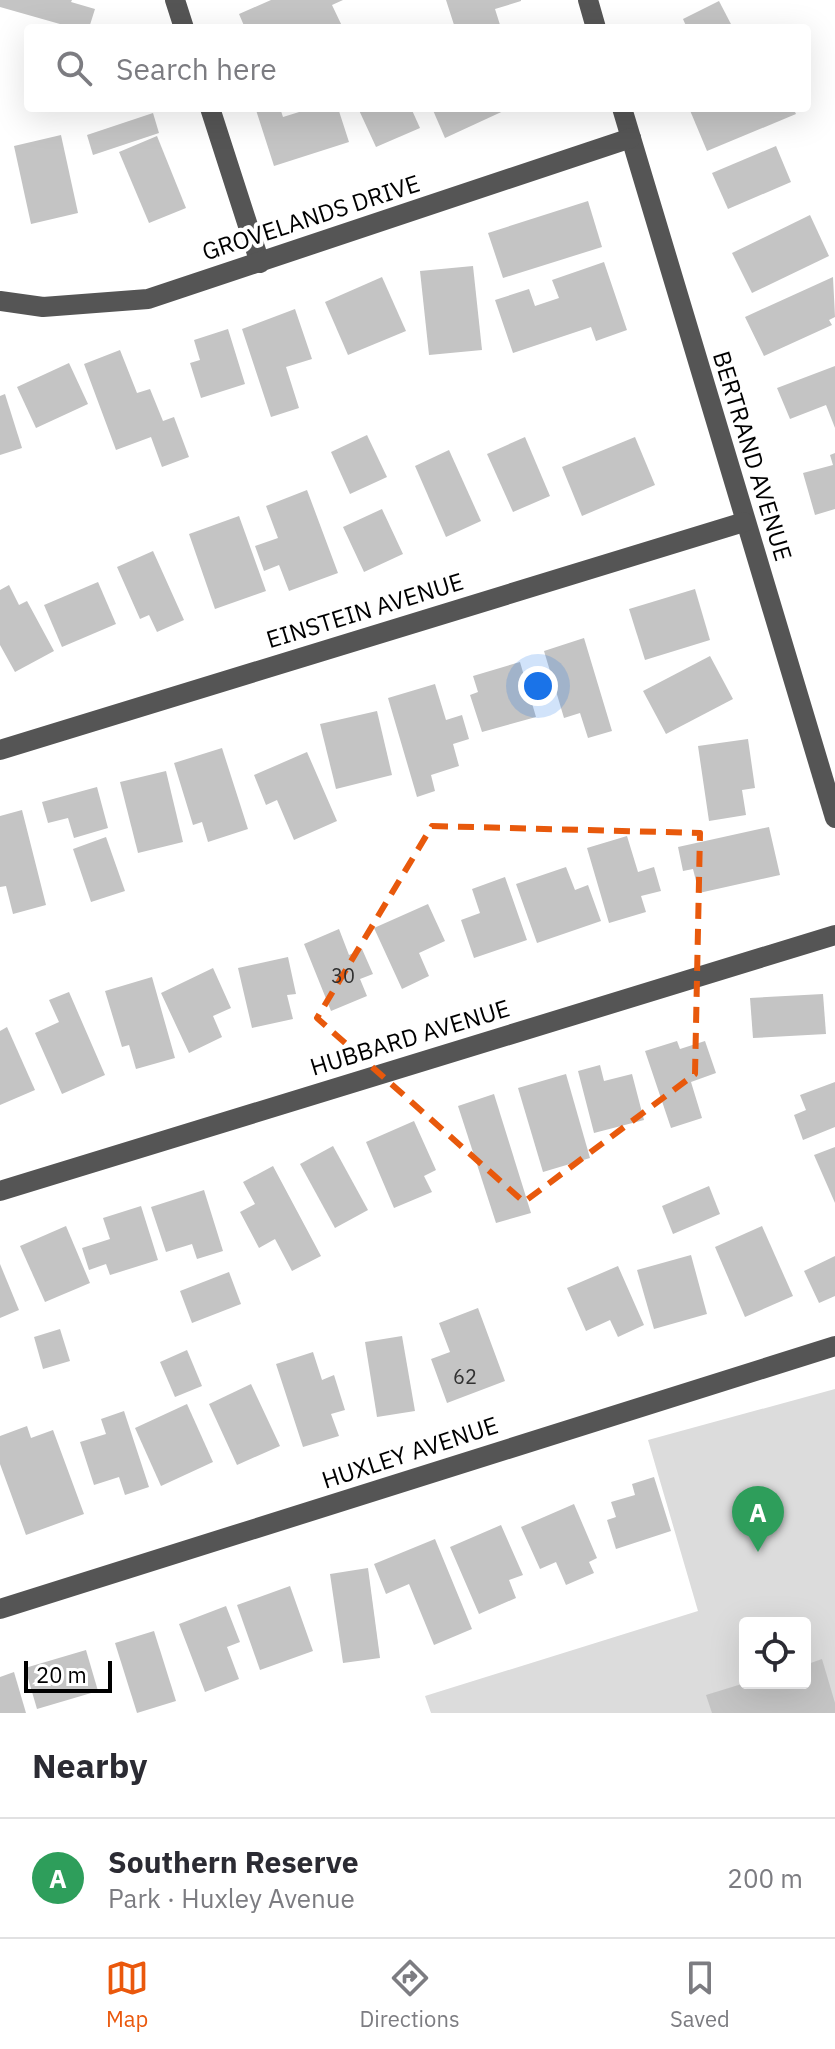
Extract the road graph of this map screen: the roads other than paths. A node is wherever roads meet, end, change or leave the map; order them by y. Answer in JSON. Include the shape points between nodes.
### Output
{"nodes":[{"id":1,"x":175,"y":0,"type":"edge"},
{"id":2,"x":588,"y":0,"type":"edge"},
{"id":3,"x":183,"y":24,"type":"edge"},
{"id":4,"x":595,"y":24,"type":"edge"},
{"id":5,"x":211,"y":112,"type":"edge"},
{"id":6,"x":623,"y":112,"type":"edge"},
{"id":7,"x":631,"y":138,"type":"junction"},
{"id":8,"x":260,"y":263,"type":"junction"},
{"id":9,"x":0,"y":301,"type":"edge"},
{"id":10,"x":744,"y":522,"type":"junction"},
{"id":11,"x":0,"y":750,"type":"edge"},
{"id":12,"x":835,"y":818,"type":"edge"},
{"id":13,"x":835,"y":935,"type":"edge"},
{"id":14,"x":0,"y":1191,"type":"edge"},
{"id":15,"x":835,"y":1346,"type":"edge"},
{"id":16,"x":0,"y":1609,"type":"edge"}],
"edges":[{"from":1,"to":3,"type":"street"},
{"from":2,"to":4,"type":"street"},
{"from":5,"to":8,"type":"street"},
{"from":6,"to":7,"type":"street","name":"BERTRAND AVENUE"},
{"from":7,"to":8,"type":"street","name":"GROVELANDS DRIVE"},
{"from":7,"to":10,"type":"street","name":"BERTRAND AVENUE"},
{"from":8,"to":9,"type":"street","name":"GROVELANDS DRIVE","via":[[148,299],[43,307]]},
{"from":10,"to":11,"type":"street","name":"EINSTEIN AVENUE"},
{"from":10,"to":12,"type":"street","name":"BERTRAND AVENUE"},
{"from":13,"to":14,"type":"street","name":"HUBBARD AVENUE"},
{"from":15,"to":16,"type":"street","name":"HUXLEY AVENUE"}]}
